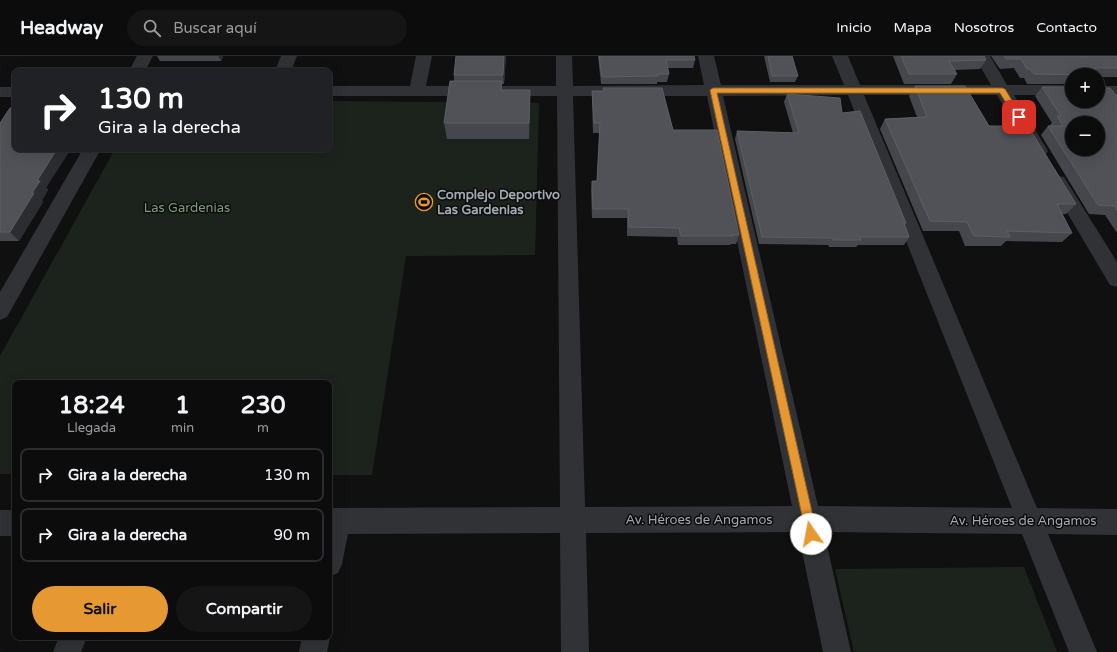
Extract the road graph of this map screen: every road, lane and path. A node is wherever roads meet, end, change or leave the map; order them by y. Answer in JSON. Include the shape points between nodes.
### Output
{"nodes":[{"id":1,"x":146,"y":56,"type":"edge"},
{"id":2,"x":289,"y":56,"type":"edge"},
{"id":3,"x":424,"y":56,"type":"edge"},
{"id":4,"x":564,"y":56,"type":"edge"},
{"id":5,"x":706,"y":56,"type":"edge"},
{"id":6,"x":840,"y":56,"type":"edge"},
{"id":7,"x":982,"y":56,"type":"edge"},
{"id":8,"x":139,"y":68,"type":"edge"},
{"id":9,"x":284,"y":68,"type":"edge"},
{"id":10,"x":713,"y":90,"type":"junction"},
{"id":11,"x":854,"y":90,"type":"junction"},
{"id":12,"x":1002,"y":90,"type":"junction"},
{"id":13,"x":1065,"y":90,"type":"edge"},
{"id":14,"x":1105,"y":90,"type":"edge"},
{"id":15,"x":1117,"y":90,"type":"edge"},
{"id":16,"x":0,"y":92,"type":"edge"},
{"id":17,"x":12,"y":92,"type":"edge"},
{"id":18,"x":332,"y":92,"type":"edge"},
{"id":19,"x":417,"y":92,"type":"junction"},
{"id":20,"x":565,"y":92,"type":"junction"},
{"id":21,"x":90,"y":152,"type":"edge"},
{"id":22,"x":1117,"y":279,"type":"edge"},
{"id":23,"x":0,"y":311,"type":"edge"},
{"id":24,"x":808,"y":519,"type":"junction"},
{"id":25,"x":572,"y":520,"type":"junction"},
{"id":26,"x":333,"y":521,"type":"edge"},
{"id":27,"x":1031,"y":522,"type":"junction"},
{"id":28,"x":1117,"y":522,"type":"edge"},
{"id":29,"x":0,"y":523,"type":"edge"},
{"id":30,"x":12,"y":523,"type":"edge"},
{"id":31,"x":332,"y":532,"type":"edge"},
{"id":32,"x":72,"y":640,"type":"edge"},
{"id":33,"x":315,"y":640,"type":"edge"},
{"id":34,"x":67,"y":652,"type":"edge"},
{"id":35,"x":313,"y":652,"type":"edge"},
{"id":36,"x":574,"y":652,"type":"edge"},
{"id":37,"x":837,"y":652,"type":"edge"},
{"id":38,"x":1083,"y":652,"type":"edge"}],
"edges":[{"from":1,"to":8,"type":"street"},
{"from":2,"to":9,"type":"street"},
{"from":3,"to":19,"type":"street"},
{"from":4,"to":20,"type":"street"},
{"from":5,"to":10,"type":"street"},
{"from":6,"to":11,"type":"street"},
{"from":7,"to":12,"type":"street"},
{"from":10,"to":11,"type":"street"},
{"from":10,"to":20,"type":"street"},
{"from":10,"to":24,"type":"street"},
{"from":11,"to":12,"type":"street"},
{"from":11,"to":27,"type":"street"},
{"from":12,"to":13,"type":"street"},
{"from":12,"to":22,"type":"street"},
{"from":14,"to":15,"type":"street"},
{"from":16,"to":17,"type":"street"},
{"from":18,"to":19,"type":"street"},
{"from":19,"to":20,"type":"street"},
{"from":20,"to":25,"type":"street"},
{"from":21,"to":23,"type":"street"},
{"from":24,"to":25,"type":"street","name":"Av. Héroes de Angamos"},
{"from":24,"to":27,"type":"street","name":"Av. Héroes de Angamos"},
{"from":24,"to":37,"type":"street"},
{"from":25,"to":26,"type":"street","name":"Av. Héroes de Angamos"},
{"from":25,"to":36,"type":"street"},
{"from":26,"to":31,"type":"street"},
{"from":27,"to":28,"type":"street","name":"Av. Héroes de Angamos"},
{"from":27,"to":38,"type":"street"},
{"from":29,"to":30,"type":"street"},
{"from":32,"to":34,"type":"street"},
{"from":33,"to":35,"type":"street"}]}
